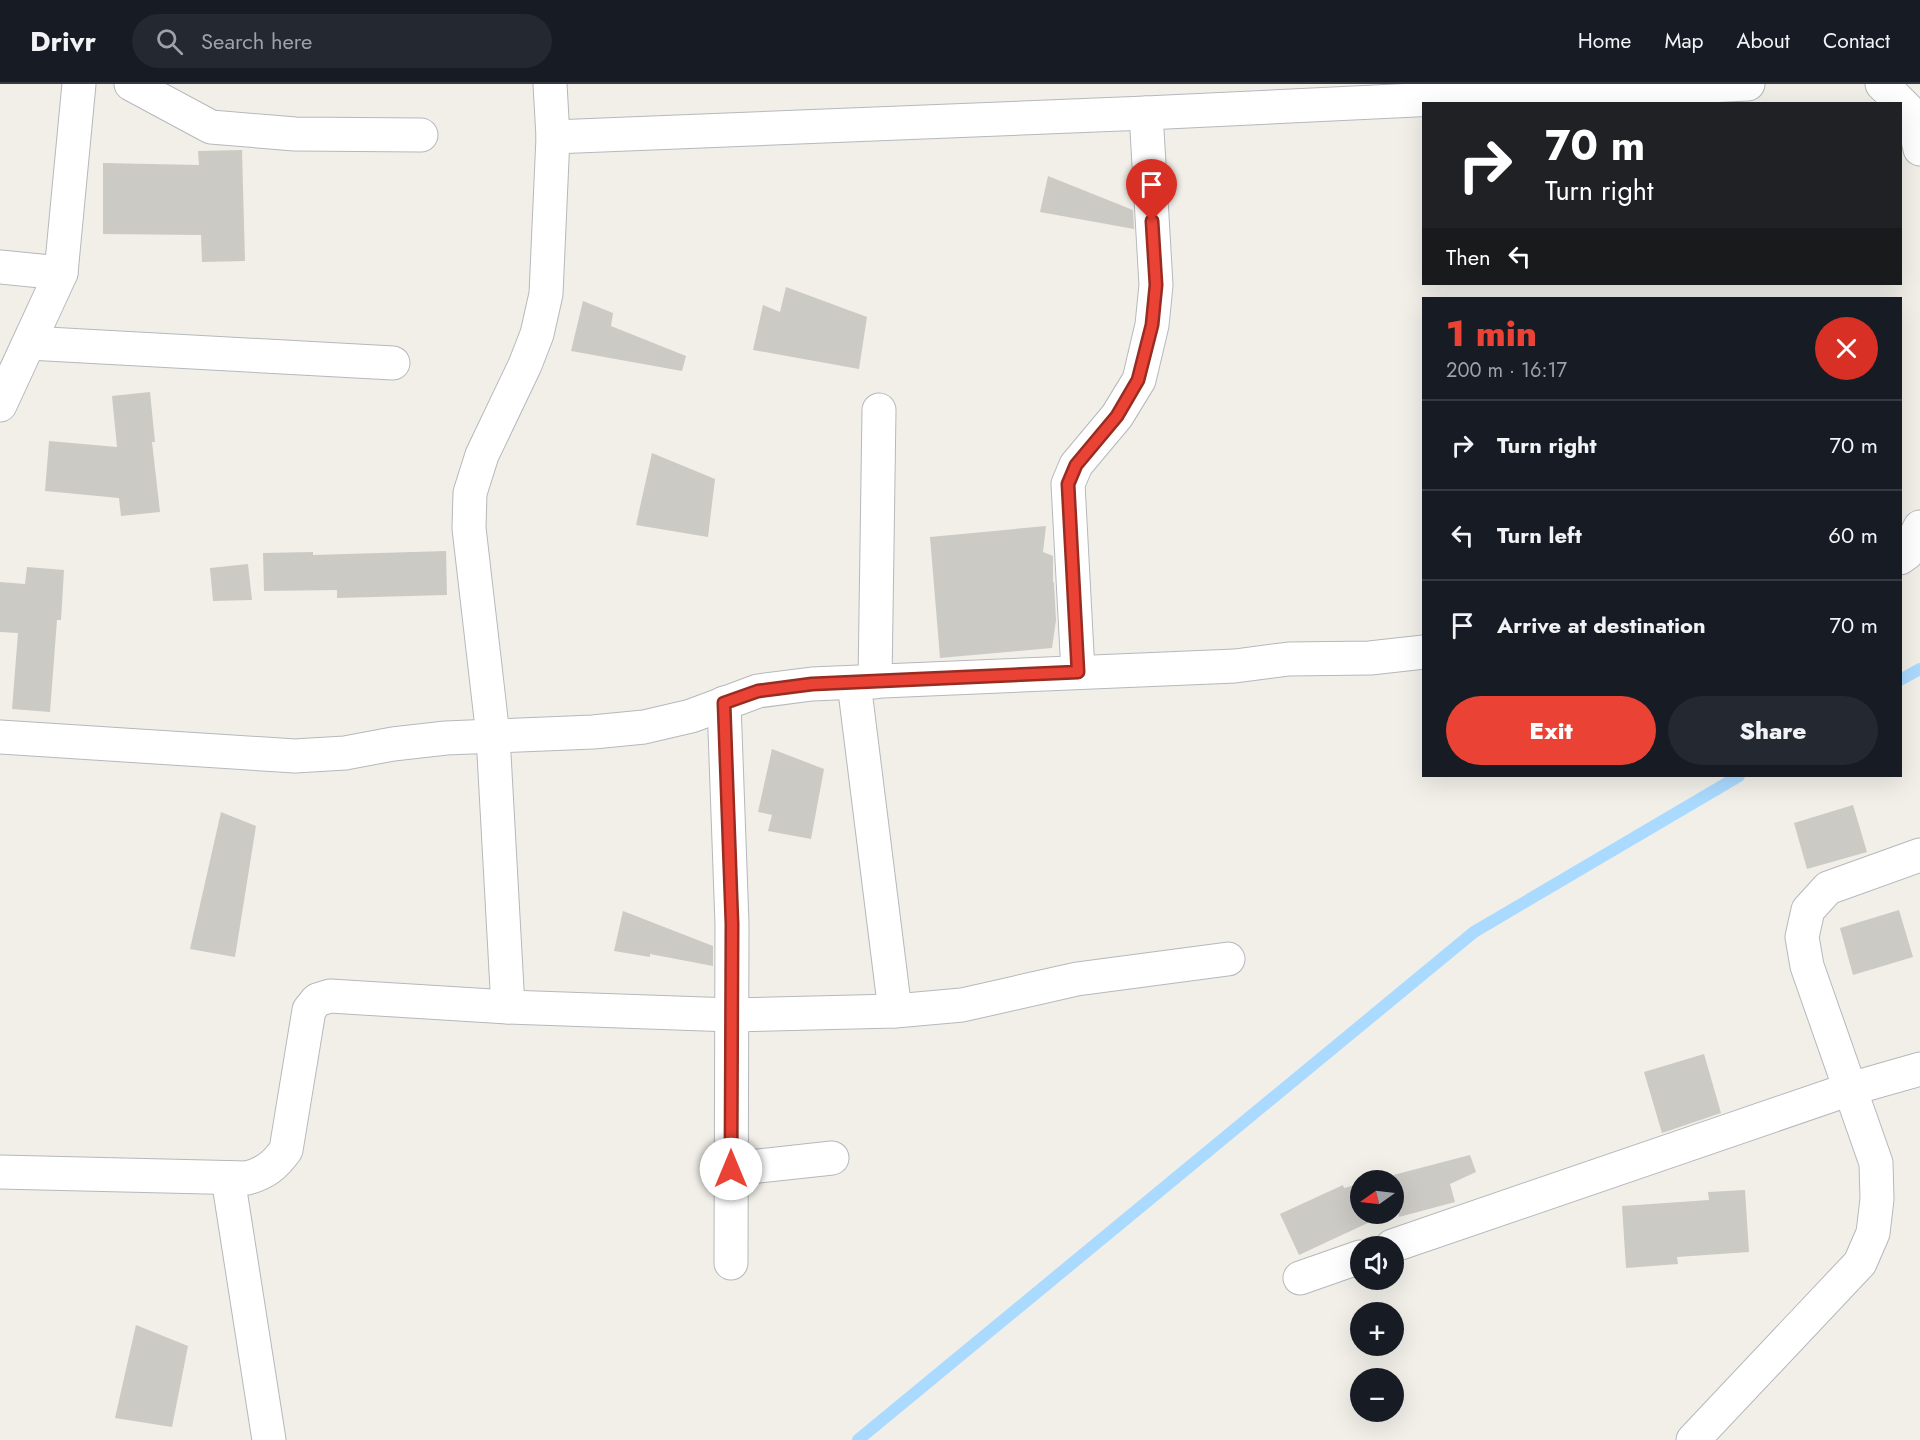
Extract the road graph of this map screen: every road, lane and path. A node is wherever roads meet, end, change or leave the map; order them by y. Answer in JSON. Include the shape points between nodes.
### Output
{"nodes":[{"id":1,"x":79,"y":84,"type":"edge"},
{"id":2,"x":131,"y":84,"type":"edge"},
{"id":3,"x":550,"y":84,"type":"edge"},
{"id":4,"x":1748,"y":84,"type":"edge"},
{"id":5,"x":1882,"y":84,"type":"edge"},
{"id":6,"x":1272,"y":95,"type":"edge"},
{"id":7,"x":1900,"y":102,"type":"edge"},
{"id":8,"x":1902,"y":104,"type":"edge"},
{"id":9,"x":1146,"y":113,"type":"junction"},
{"id":10,"x":421,"y":135,"type":"dead end"},
{"id":11,"x":553,"y":137,"type":"junction"},
{"id":12,"x":1920,"y":149,"type":"edge"},
{"id":13,"x":0,"y":267,"type":"edge"},
{"id":14,"x":61,"y":273,"type":"junction"},
{"id":15,"x":29,"y":342,"type":"junction"},
{"id":16,"x":393,"y":363,"type":"dead end"},
{"id":17,"x":0,"y":405,"type":"edge"},
{"id":18,"x":879,"y":410,"type":"dead end"},
{"id":19,"x":1422,"y":652,"type":"edge"},
{"id":20,"x":1078,"y":672,"type":"junction"},
{"id":21,"x":865,"y":682,"type":"junction"},
{"id":22,"x":724,"y":703,"type":"junction"},
{"id":23,"x":493,"y":736,"type":"junction"},
{"id":24,"x":0,"y":737,"type":"edge"},
{"id":25,"x":1920,"y":855,"type":"edge"},
{"id":26,"x":1228,"y":959,"type":"dead end"},
{"id":27,"x":508,"y":1007,"type":"junction"},
{"id":28,"x":896,"y":1011,"type":"junction"},
{"id":29,"x":732,"y":1015,"type":"junction"},
{"id":30,"x":1920,"y":1069,"type":"edge"},
{"id":31,"x":1850,"y":1089,"type":"junction"},
{"id":32,"x":832,"y":1158,"type":"dead end"},
{"id":33,"x":731,"y":1169,"type":"junction"},
{"id":34,"x":0,"y":1172,"type":"edge"},
{"id":35,"x":228,"y":1178,"type":"junction"},
{"id":36,"x":1404,"y":1242,"type":"edge"},
{"id":37,"x":1350,"y":1260,"type":"edge"},
{"id":38,"x":731,"y":1263,"type":"dead end"},
{"id":39,"x":1300,"y":1278,"type":"dead end"},
{"id":40,"x":269,"y":1440,"type":"edge"},
{"id":41,"x":1693,"y":1440,"type":"edge"}],
"edges":[{"from":1,"to":14,"type":"street"},
{"from":2,"to":10,"type":"street","via":[[211,127],[295,134]]},
{"from":3,"to":11,"type":"street"},
{"from":4,"to":6,"type":"street"},
{"from":5,"to":7,"type":"street"},
{"from":6,"to":9,"type":"street"},
{"from":8,"to":12,"type":"street","via":[[1912,114]]},
{"from":9,"to":11,"type":"street"},
{"from":9,"to":20,"type":"street","via":[[1156,285],[1152,325],[1138,380],[1117,416],[1076,465],[1068,484]]},
{"from":11,"to":23,"type":"street","via":[[546,294],[537,334],[470,493],[469,528]]},
{"from":13,"to":14,"type":"street"},
{"from":14,"to":15,"type":"street"},
{"from":15,"to":16,"type":"street"},
{"from":15,"to":17,"type":"street"},
{"from":18,"to":21,"type":"street"},
{"from":19,"to":20,"type":"street","via":[[1370,658],[1288,658],[1235,666]]},
{"from":20,"to":21,"type":"street"},
{"from":21,"to":22,"type":"street","via":[[758,691]]},
{"from":21,"to":28,"type":"street"},
{"from":22,"to":23,"type":"street","via":[[644,727]]},
{"from":22,"to":29,"type":"street"},
{"from":23,"to":24,"type":"street","via":[[295,756]]},
{"from":23,"to":27,"type":"street"},
{"from":25,"to":31,"type":"street","via":[[1828,888],[1808,910],[1802,937],[1807,966]]},
{"from":26,"to":28,"type":"street","via":[[1077,979],[962,1005]]},
{"from":27,"to":29,"type":"street"},
{"from":27,"to":35,"type":"street","via":[[345,995],[318,1000],[309,1010],[286,1150],[264,1174]]},
{"from":28,"to":29,"type":"street"},
{"from":29,"to":33,"type":"street"},
{"from":30,"to":31,"type":"street"},
{"from":31,"to":36,"type":"street"},
{"from":31,"to":41,"type":"street","via":[[1876,1163],[1873,1233],[1860,1263]]},
{"from":32,"to":33,"type":"street"},
{"from":33,"to":38,"type":"street"},
{"from":34,"to":35,"type":"street"},
{"from":35,"to":40,"type":"street"},
{"from":37,"to":39,"type":"street"}]}
